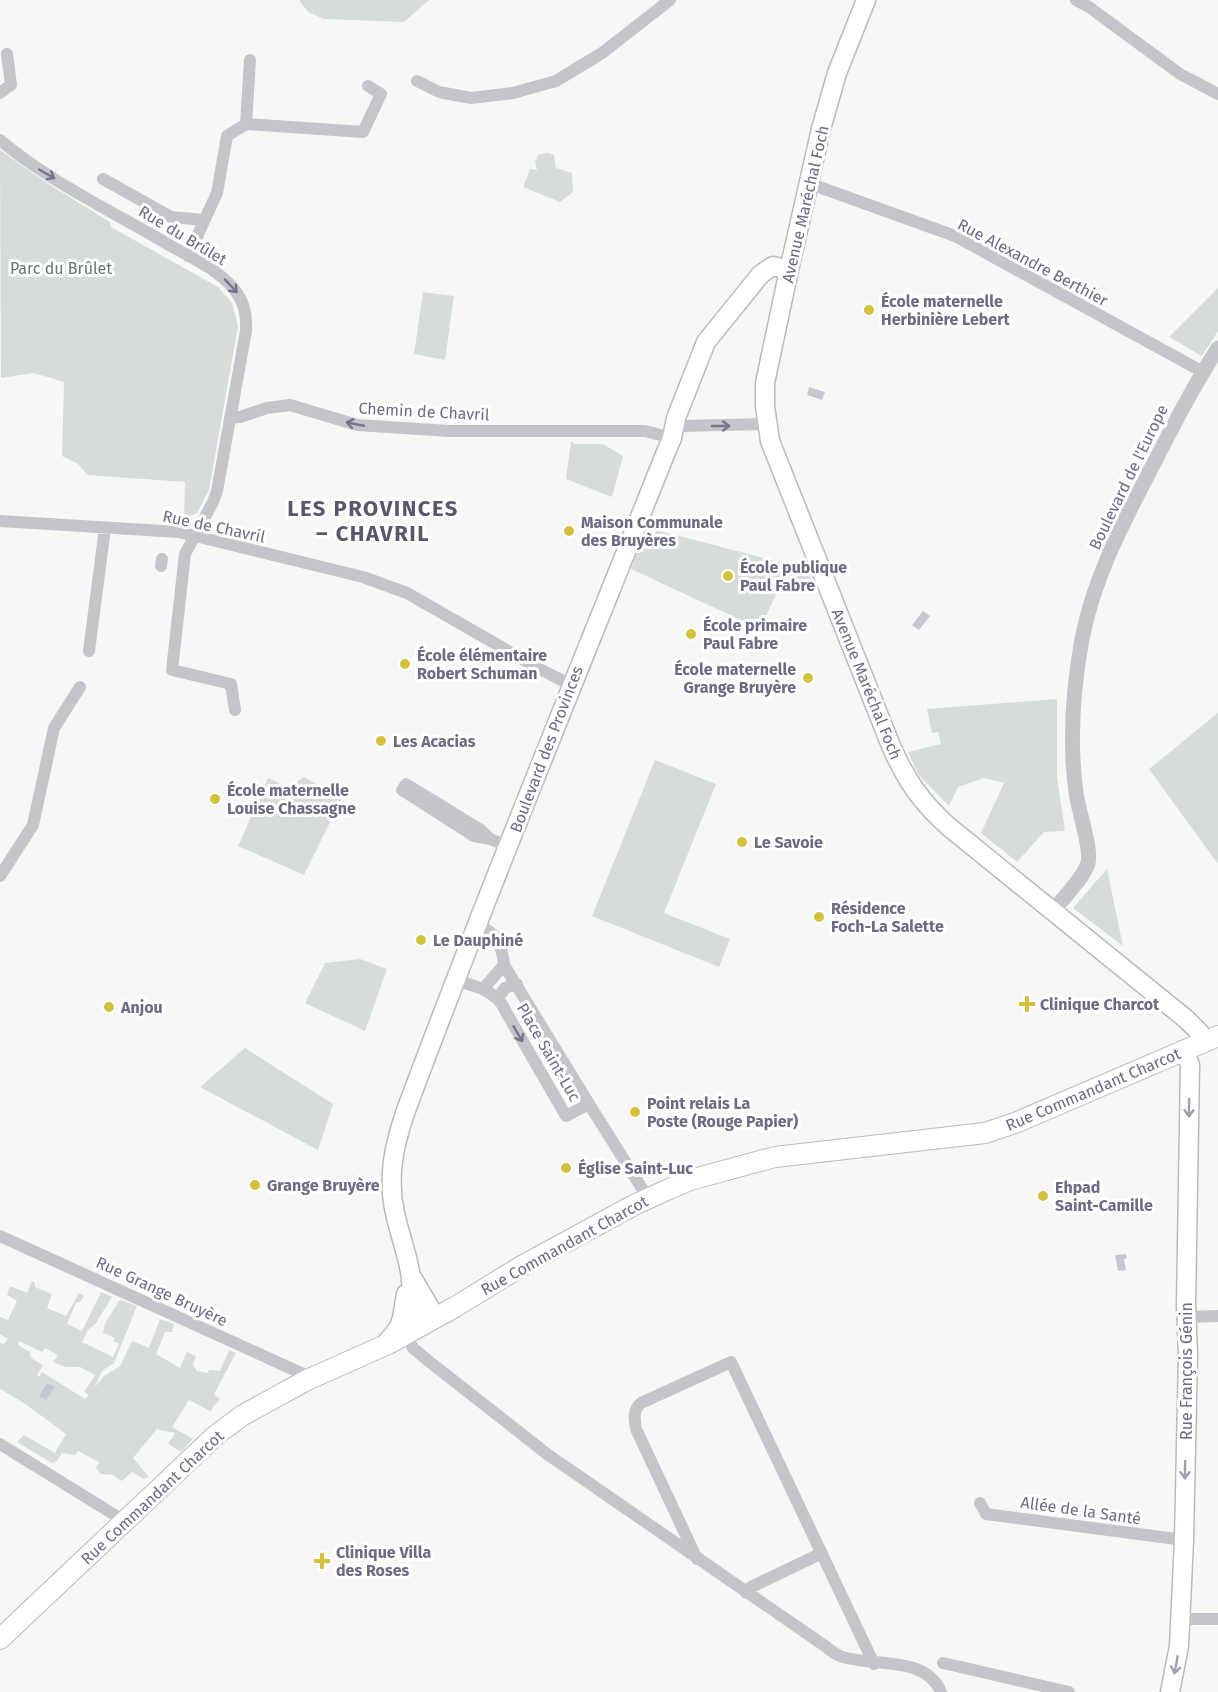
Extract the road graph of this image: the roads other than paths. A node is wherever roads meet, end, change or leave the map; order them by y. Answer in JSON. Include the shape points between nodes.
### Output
{"nodes":[{"id":1,"x":669,"y":0,"type":"edge"},
{"id":2,"x":866,"y":0,"type":"edge"},
{"id":3,"x":1076,"y":0,"type":"edge"},
{"id":4,"x":1090,"y":4,"type":"edge"},
{"id":5,"x":7,"y":54,"type":"dead end"},
{"id":6,"x":250,"y":60,"type":"dead end"},
{"id":7,"x":417,"y":81,"type":"dead end"},
{"id":8,"x":368,"y":86,"type":"dead end"},
{"id":9,"x":0,"y":93,"type":"edge"},
{"id":10,"x":1218,"y":94,"type":"edge"},
{"id":11,"x":246,"y":124,"type":"junction"},
{"id":12,"x":0,"y":140,"type":"edge"},
{"id":13,"x":103,"y":179,"type":"dead end"},
{"id":14,"x":808,"y":183,"type":"junction"},
{"id":15,"x":204,"y":220,"type":"junction"},
{"id":16,"x":188,"y":256,"type":"junction"},
{"id":17,"x":789,"y":270,"type":"junction"},
{"id":18,"x":1218,"y":348,"type":"edge"},
{"id":19,"x":1203,"y":372,"type":"junction"},
{"id":20,"x":230,"y":418,"type":"junction"},
{"id":21,"x":767,"y":424,"type":"junction"},
{"id":22,"x":673,"y":431,"type":"junction"},
{"id":23,"x":0,"y":521,"type":"edge"},
{"id":24,"x":105,"y":528,"type":"junction"},
{"id":25,"x":194,"y":535,"type":"junction"},
{"id":26,"x":89,"y":651,"type":"dead end"},
{"id":27,"x":571,"y":685,"type":"junction"},
{"id":28,"x":80,"y":687,"type":"dead end"},
{"id":29,"x":235,"y":710,"type":"dead end"},
{"id":30,"x":490,"y":839,"type":"junction"},
{"id":31,"x":508,"y":846,"type":"junction"},
{"id":32,"x":0,"y":876,"type":"edge"},
{"id":33,"x":1053,"y":911,"type":"junction"},
{"id":34,"x":478,"y":925,"type":"junction"},
{"id":35,"x":504,"y":965,"type":"junction"},
{"id":36,"x":456,"y":980,"type":"junction"},
{"id":37,"x":517,"y":984,"type":"junction"},
{"id":38,"x":483,"y":989,"type":"junction"},
{"id":39,"x":498,"y":998,"type":"junction"},
{"id":40,"x":1211,"y":1039,"type":"edge"},
{"id":41,"x":1184,"y":1050,"type":"junction"},
{"id":42,"x":589,"y":1104,"type":"junction"},
{"id":43,"x":648,"y":1198,"type":"junction"},
{"id":44,"x":0,"y":1236,"type":"edge"},
{"id":45,"x":410,"y":1275,"type":"junction"},
{"id":46,"x":1218,"y":1316,"type":"edge"},
{"id":47,"x":1187,"y":1317,"type":"junction"},
{"id":48,"x":421,"y":1326,"type":"junction"},
{"id":49,"x":380,"y":1348,"type":"junction"},
{"id":50,"x":307,"y":1380,"type":"junction"},
{"id":51,"x":0,"y":1444,"type":"edge"},
{"id":52,"x":980,"y":1503,"type":"dead end"},
{"id":53,"x":123,"y":1522,"type":"junction"},
{"id":54,"x":1184,"y":1540,"type":"junction"},
{"id":55,"x":822,"y":1553,"type":"junction"},
{"id":56,"x":698,"y":1560,"type":"junction"},
{"id":57,"x":746,"y":1593,"type":"junction"},
{"id":58,"x":1181,"y":1619,"type":"junction"},
{"id":59,"x":1218,"y":1619,"type":"edge"},
{"id":60,"x":0,"y":1639,"type":"edge"},
{"id":61,"x":943,"y":1663,"type":"dead end"},
{"id":62,"x":874,"y":1664,"type":"junction"},
{"id":63,"x":941,"y":1692,"type":"edge"},
{"id":64,"x":1069,"y":1692,"type":"edge"},
{"id":65,"x":1170,"y":1692,"type":"edge"}],
"edges":[{"from":1,"to":7,"type":"street","via":[[602,53],[556,81],[513,93],[471,98],[439,92]]},
{"from":2,"to":14,"type":"main road","name":"Avenue Maréchal Foch","via":[[837,73]]},
{"from":3,"to":4,"type":"street"},
{"from":4,"to":10,"type":"street","via":[[1180,74]]},
{"from":5,"to":9,"type":"street","via":[[11,85]]},
{"from":6,"to":11,"type":"street"},
{"from":8,"to":11,"type":"street","via":[[381,94],[363,132]]},
{"from":11,"to":15,"type":"street","via":[[227,136],[217,193]]},
{"from":12,"to":16,"type":"street","name":"Rue du Brûlet","one_way":true,"via":[[26,161]]},
{"from":13,"to":15,"type":"street","via":[[171,217]]},
{"from":14,"to":17,"type":"main road","name":"Avenue Maréchal Foch"},
{"from":14,"to":19,"type":"street","name":"Rue Alexandre Berthier","via":[[955,236]]},
{"from":15,"to":16,"type":"street"},
{"from":16,"to":20,"type":"street","name":"Rue du Brûlet","one_way":true,"via":[[226,280],[239,295],[247,317]]},
{"from":17,"to":21,"type":"main road","name":"Avenue Maréchal Foch","via":[[765,383]]},
{"from":17,"to":22,"type":"main road","name":"Boulevard des Provinces","via":[[773,266],[761,274],[706,342]]},
{"from":18,"to":19,"type":"street","name":"Boulevard de l'Europe"},
{"from":19,"to":33,"type":"street","name":"Boulevard de l'Europe","via":[[1116,535],[1082,638],[1072,748],[1088,862]]},
{"from":22,"to":20,"type":"street","name":"Chemin de Chavril","one_way":true,"via":[[414,429],[357,425],[290,405]]},
{"from":20,"to":25,"type":"street","via":[[213,502]]},
{"from":22,"to":21,"type":"street","name":"Chemin de Chavril","one_way":true,"via":[[683,426]]},
{"from":21,"to":33,"type":"main road","name":"Avenue Maréchal Foch","via":[[778,462],[891,746],[909,782],[944,822]]},
{"from":22,"to":27,"type":"main road","name":"Boulevard des Provinces"},
{"from":23,"to":24,"type":"street","name":"Rue de Chavril"},
{"from":24,"to":25,"type":"street","name":"Rue de Chavril","via":[[169,530]]},
{"from":24,"to":26,"type":"street"},
{"from":25,"to":27,"type":"street","name":"Rue de Chavril","via":[[390,585]]},
{"from":25,"to":29,"type":"street","via":[[185,554],[172,670],[231,684]]},
{"from":27,"to":31,"type":"main road","name":"Boulevard des Provinces"},
{"from":28,"to":32,"type":"street","via":[[54,728],[33,825]]},
{"from":30,"to":30,"type":"street","via":[[406,784],[402,790],[474,836]]},
{"from":30,"to":31,"type":"street"},
{"from":31,"to":34,"type":"main road","name":"Boulevard des Provinces"},
{"from":33,"to":40,"type":"main road","name":"Avenue Maréchal Foch"},
{"from":34,"to":35,"type":"street","name":"Place Saint-Luc","via":[[498,938]]},
{"from":34,"to":36,"type":"main road","name":"Boulevard des Provinces"},
{"from":35,"to":37,"type":"street","name":"Place Saint-Luc"},
{"from":35,"to":38,"type":"street"},
{"from":36,"to":38,"type":"street","name":"Place Saint-Luc"},
{"from":36,"to":45,"type":"main road","name":"Boulevard des Provinces","via":[[405,1113],[392,1165],[394,1212]]},
{"from":37,"to":39,"type":"street","via":[[505,988]]},
{"from":37,"to":42,"type":"street","name":"Place Saint-Luc"},
{"from":38,"to":39,"type":"street","name":"Place Saint-Luc"},
{"from":39,"to":42,"type":"street","name":"Place Saint-Luc","one_way":true,"via":[[566,1116]]},
{"from":40,"to":41,"type":"main road","name":"Rue Commandant Charcot"},
{"from":41,"to":43,"type":"main road","name":"Rue Commandant Charcot","via":[[985,1133],[775,1157],[690,1180]]},
{"from":41,"to":47,"type":"main road","name":"Rue François Génin","one_way":true,"via":[[1190,1065]]},
{"from":42,"to":43,"type":"street","name":"Place Saint-Luc"},
{"from":43,"to":48,"type":"main road","name":"Rue Commandant Charcot"},
{"from":44,"to":50,"type":"street","name":"Rue Grange Bruyère","via":[[301,1373]]},
{"from":45,"to":48,"type":"main road","name":"Boulevard des Provinces","via":[[415,1313]]},
{"from":45,"to":49,"type":"main road","name":"Boulevard des Provinces","via":[[401,1325]]},
{"from":46,"to":47,"type":"street"},
{"from":47,"to":54,"type":"main road","name":"Rue François Génin","one_way":true},
{"from":48,"to":49,"type":"main road","name":"Rue Commandant Charcot"},
{"from":48,"to":56,"type":"street","via":[[413,1348],[547,1454]]},
{"from":49,"to":50,"type":"main road","name":"Rue Commandant Charcot"},
{"from":50,"to":53,"type":"main road","name":"Rue Commandant Charcot","via":[[243,1414]]},
{"from":51,"to":53,"type":"street"},
{"from":52,"to":54,"type":"street","name":"Allée de la Santé","via":[[986,1514]]},
{"from":53,"to":60,"type":"main road","name":"Rue Commandant Charcot"},
{"from":54,"to":58,"type":"main road","name":"Rue François Génin"},
{"from":55,"to":56,"type":"street","via":[[731,1362],[641,1403],[634,1418]]},
{"from":55,"to":57,"type":"street"},
{"from":55,"to":62,"type":"street"},
{"from":56,"to":57,"type":"street"},
{"from":57,"to":62,"type":"street","via":[[839,1656]]},
{"from":58,"to":59,"type":"street"},
{"from":58,"to":65,"type":"main road","name":"Rue François Génin","one_way":true},
{"from":61,"to":64,"type":"street"},
{"from":62,"to":63,"type":"street","via":[[901,1664],[927,1674]]}]}
